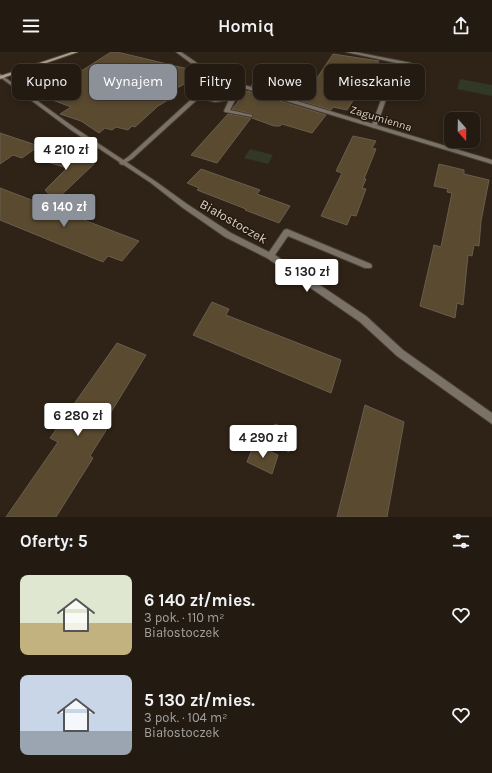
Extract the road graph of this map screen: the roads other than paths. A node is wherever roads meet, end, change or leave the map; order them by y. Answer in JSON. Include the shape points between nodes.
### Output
{"nodes":[{"id":1,"x":76,"y":52,"type":"edge"},
{"id":2,"x":178,"y":52,"type":"edge"},
{"id":3,"x":348,"y":52,"type":"edge"},
{"id":4,"x":196,"y":64,"type":"edge"},
{"id":5,"x":409,"y":64,"type":"edge"},
{"id":6,"x":1,"y":76,"type":"edge"},
{"id":7,"x":245,"y":87,"type":"edge"},
{"id":8,"x":194,"y":100,"type":"edge"},
{"id":9,"x":232,"y":100,"type":"edge"},
{"id":10,"x":384,"y":100,"type":"edge"},
{"id":11,"x":250,"y":116,"type":"dead end"},
{"id":12,"x":374,"y":127,"type":"junction"},
{"id":13,"x":492,"y":162,"type":"edge"},
{"id":14,"x":123,"y":163,"type":"junction"},
{"id":15,"x":270,"y":256,"type":"junction"},
{"id":16,"x":368,"y":266,"type":"dead end"},
{"id":17,"x":492,"y":419,"type":"edge"}],
"edges":[{"from":1,"to":6,"type":"street"},
{"from":2,"to":4,"type":"street","name":"Zagumienna"},
{"from":3,"to":5,"type":"street"},
{"from":6,"to":14,"type":"street","name":"Białostoczek"},
{"from":7,"to":12,"type":"street","name":"Zagumienna"},
{"from":8,"to":14,"type":"street"},
{"from":9,"to":11,"type":"street","via":[[226,111]]},
{"from":10,"to":12,"type":"street"},
{"from":12,"to":13,"type":"street","name":"Zagumienna"},
{"from":14,"to":15,"type":"street","name":"Białostoczek","via":[[228,235]]},
{"from":15,"to":16,"type":"street","via":[[287,232]]},
{"from":15,"to":17,"type":"street","name":"Białostoczek","via":[[363,319],[400,353]]}]}
